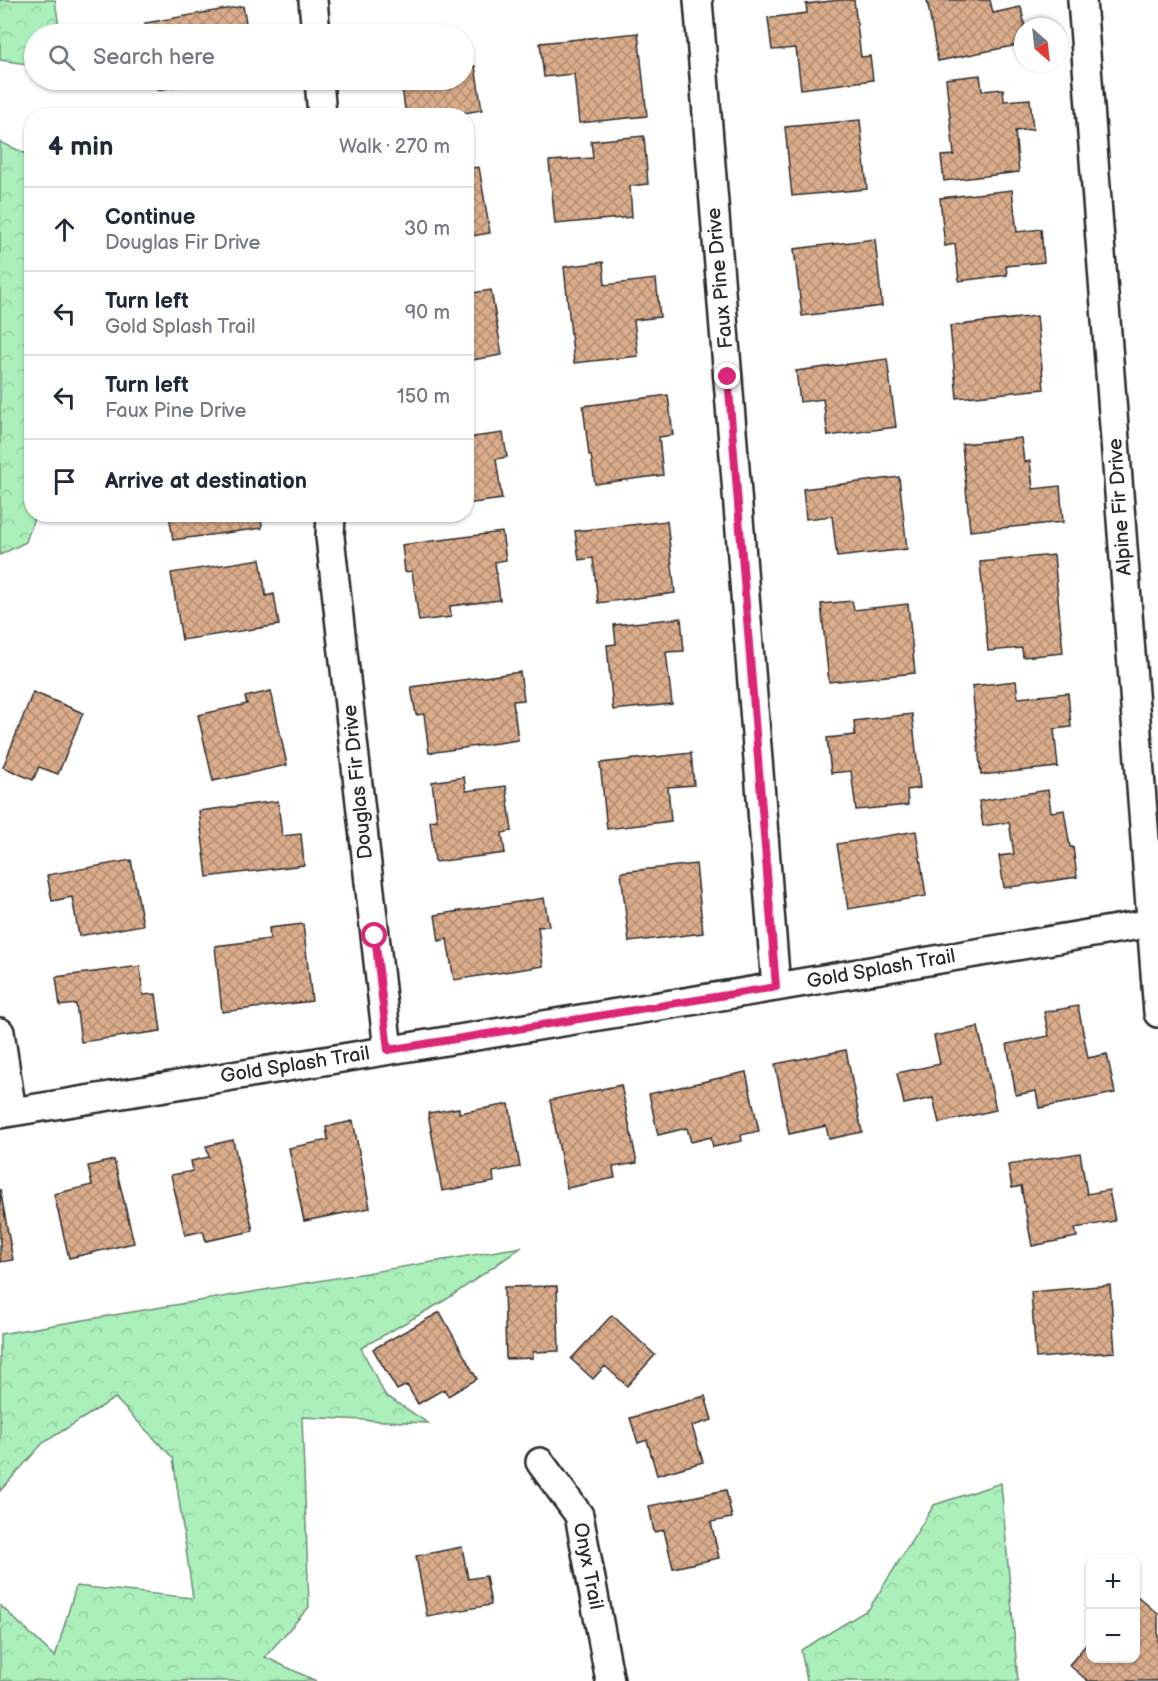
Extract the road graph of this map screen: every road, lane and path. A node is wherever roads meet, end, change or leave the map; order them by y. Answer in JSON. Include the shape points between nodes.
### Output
{"nodes":[{"id":1,"x":698,"y":0,"type":"edge"},
{"id":2,"x":1082,"y":0,"type":"edge"},
{"id":3,"x":321,"y":1,"type":"edge"},
{"id":4,"x":318,"y":24,"type":"edge"},
{"id":5,"x":320,"y":90,"type":"edge"},
{"id":6,"x":321,"y":108,"type":"edge"},
{"id":7,"x":331,"y":522,"type":"edge"},
{"id":8,"x":1154,"y":923,"type":"edge"},
{"id":9,"x":776,"y":987,"type":"junction"},
{"id":10,"x":1158,"y":1013,"type":"edge"},
{"id":11,"x":0,"y":1032,"type":"edge"},
{"id":12,"x":388,"y":1050,"type":"junction"},
{"id":13,"x":6,"y":1113,"type":"edge"},
{"id":14,"x":540,"y":1462,"type":"dead end"},
{"id":15,"x":610,"y":1681,"type":"edge"}],
"edges":[{"from":1,"to":9,"type":"street","name":"Faux Pine Drive"},
{"from":2,"to":8,"type":"street","name":"Alpine Fir Drive"},
{"from":3,"to":4,"type":"street"},
{"from":5,"to":6,"type":"street"},
{"from":7,"to":12,"type":"street","name":"Douglas Fir Drive"},
{"from":8,"to":9,"type":"street","name":"Gold Splash Trail"},
{"from":8,"to":10,"type":"street","name":"Alpine Fir Drive"},
{"from":9,"to":12,"type":"street","name":"Gold Splash Trail"},
{"from":11,"to":13,"type":"street"},
{"from":12,"to":13,"type":"street","name":"Gold Splash Trail"},
{"from":14,"to":15,"type":"street","name":"Onyx Trail","via":[[579,1515]]}]}
